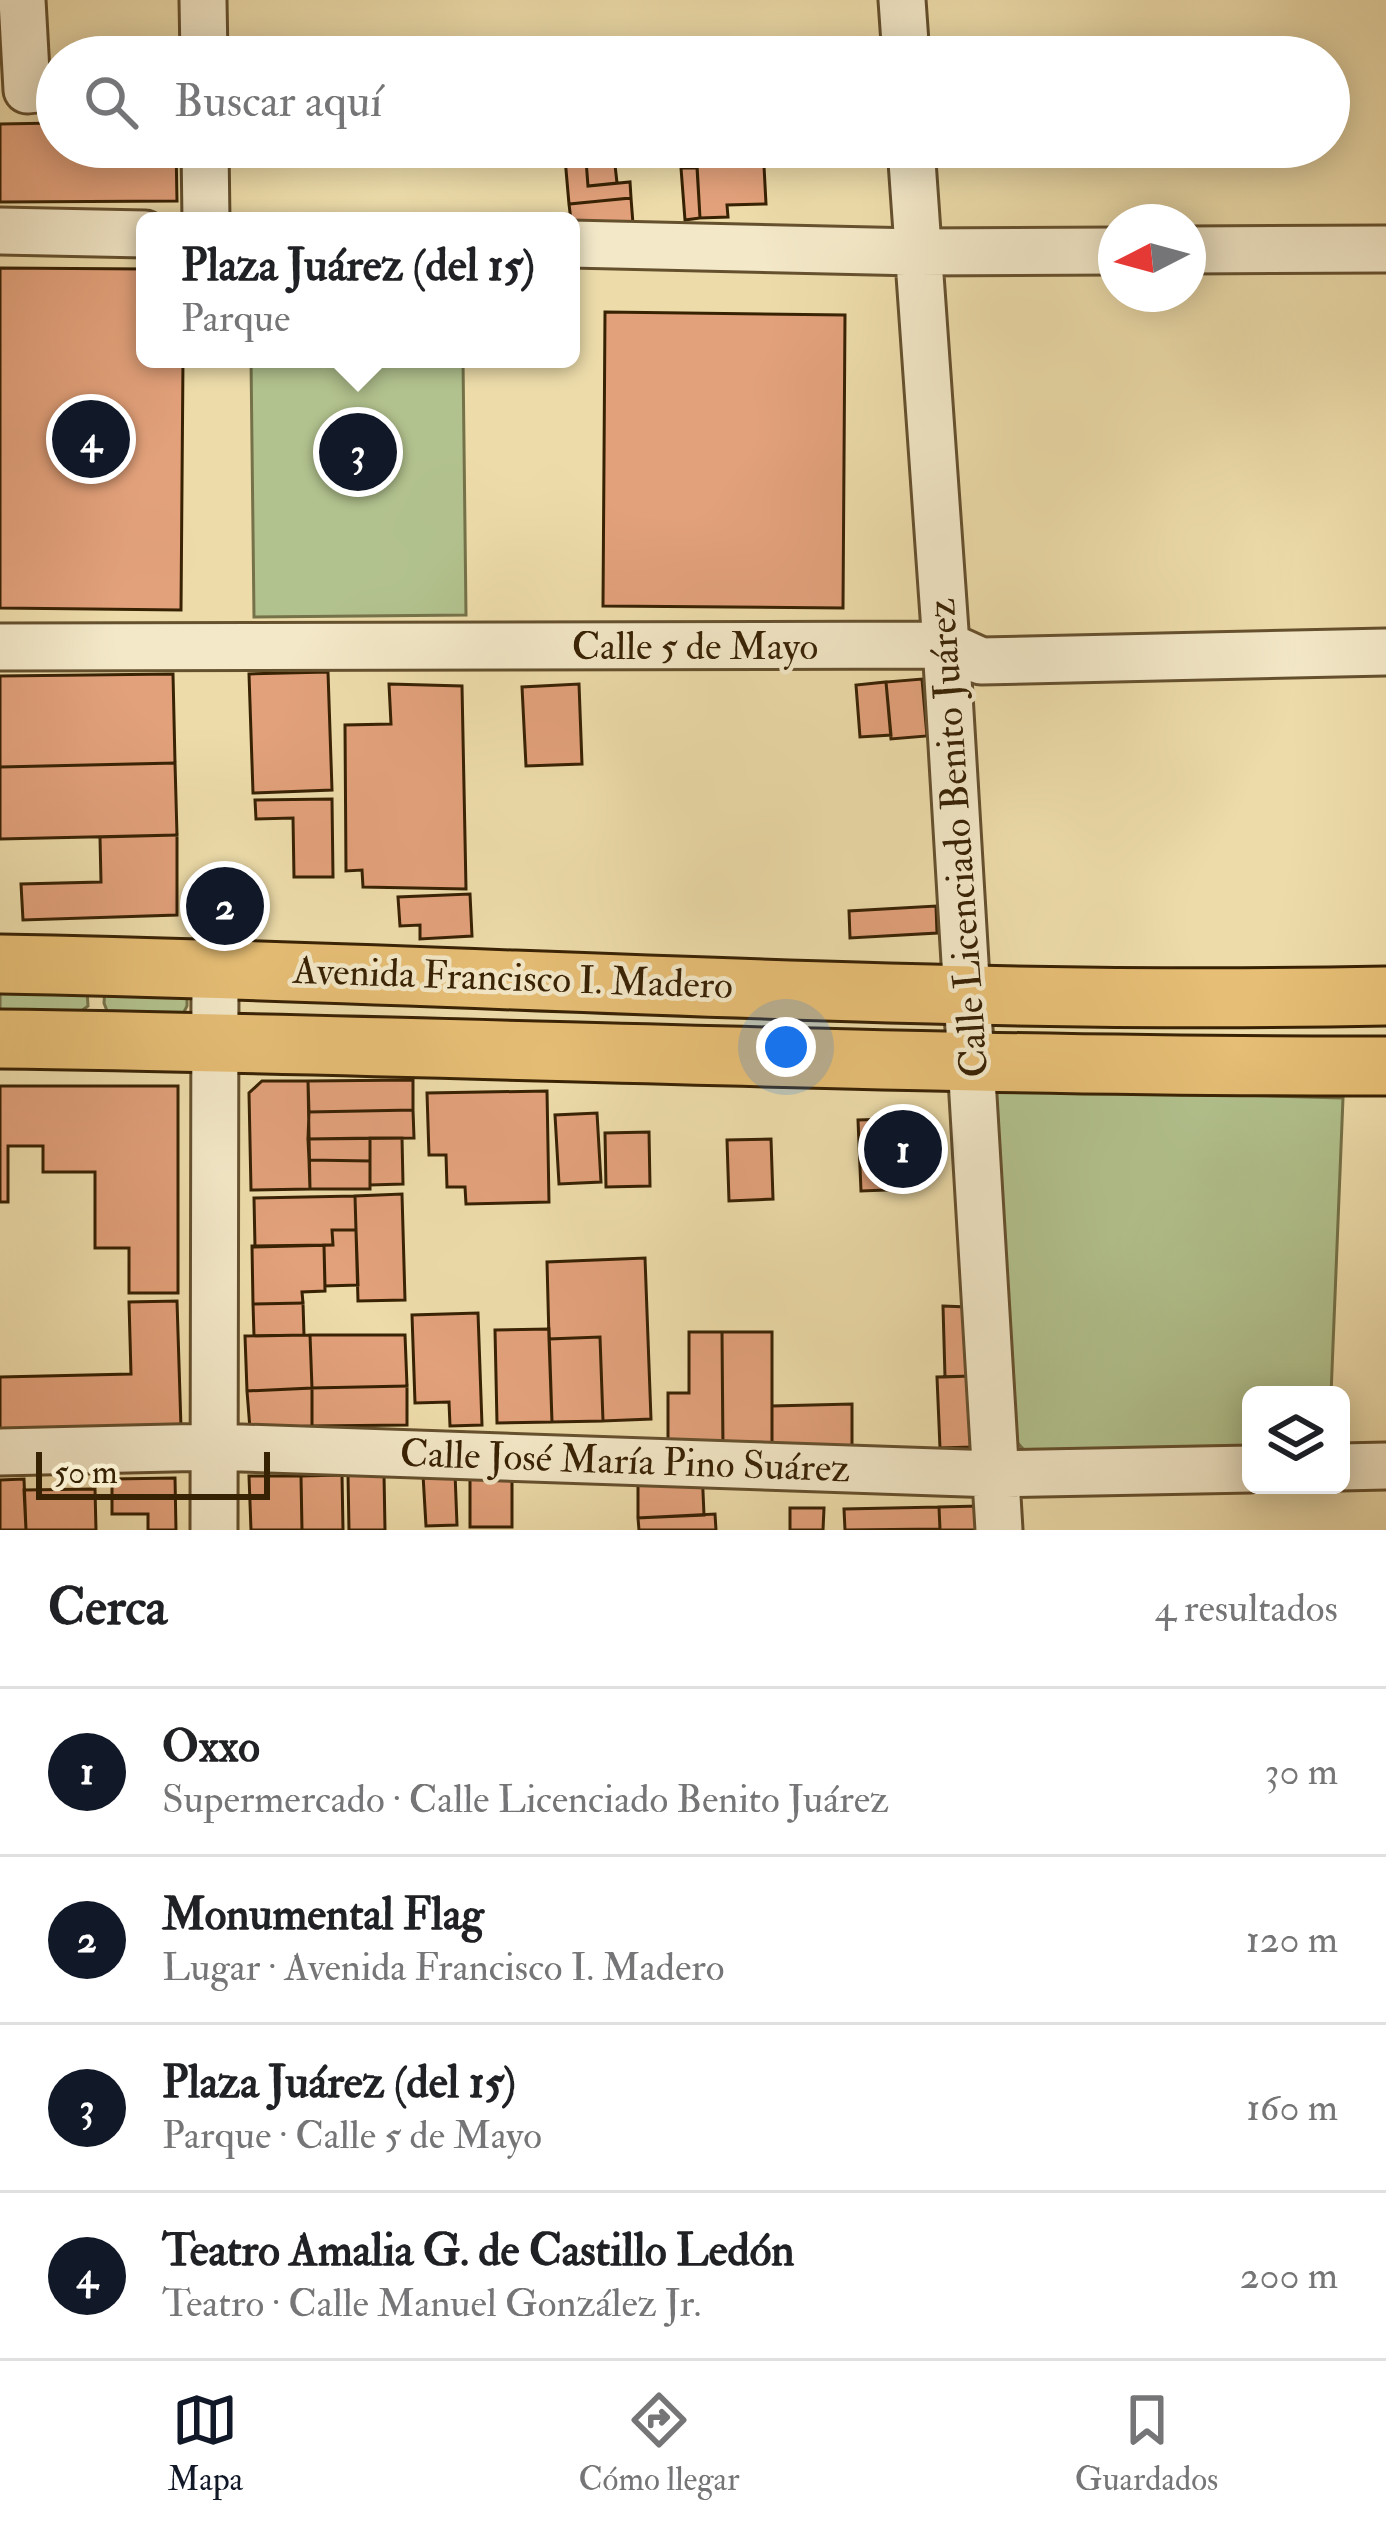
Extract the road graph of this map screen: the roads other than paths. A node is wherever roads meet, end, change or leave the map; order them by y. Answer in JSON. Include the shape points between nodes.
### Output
{"nodes":[{"id":1,"x":22,"y":0,"type":"edge"},
{"id":2,"x":203,"y":0,"type":"edge"},
{"id":3,"x":902,"y":0,"type":"edge"},
{"id":4,"x":204,"y":36,"type":"edge"},
{"id":5,"x":904,"y":36,"type":"edge"},
{"id":6,"x":36,"y":89,"type":"edge"},
{"id":7,"x":205,"y":168,"type":"edge"},
{"id":8,"x":911,"y":168,"type":"edge"},
{"id":9,"x":206,"y":212,"type":"edge"},
{"id":10,"x":0,"y":231,"type":"edge"},
{"id":11,"x":136,"y":234,"type":"edge"},
{"id":12,"x":580,"y":244,"type":"edge"},
{"id":13,"x":1386,"y":249,"type":"edge"},
{"id":14,"x":1206,"y":250,"type":"edge"},
{"id":15,"x":1098,"y":251,"type":"edge"},
{"id":16,"x":916,"y":252,"type":"junction"},
{"id":17,"x":946,"y":645,"type":"junction"},
{"id":18,"x":0,"y":647,"type":"edge"},
{"id":19,"x":1386,"y":652,"type":"edge"},
{"id":20,"x":0,"y":964,"type":"edge"},
{"id":21,"x":215,"y":968,"type":"junction"},
{"id":22,"x":968,"y":995,"type":"junction"},
{"id":23,"x":1386,"y":995,"type":"edge"},
{"id":24,"x":0,"y":1039,"type":"edge"},
{"id":25,"x":215,"y":1042,"type":"junction"},
{"id":26,"x":973,"y":1063,"type":"junction"},
{"id":27,"x":1386,"y":1066,"type":"edge"},
{"id":28,"x":214,"y":1447,"type":"junction"},
{"id":29,"x":0,"y":1452,"type":"edge"},
{"id":30,"x":1386,"y":1466,"type":"edge"},
{"id":31,"x":1350,"y":1467,"type":"edge"},
{"id":32,"x":1242,"y":1468,"type":"edge"},
{"id":33,"x":995,"y":1474,"type":"junction"},
{"id":34,"x":214,"y":1530,"type":"edge"},
{"id":35,"x":999,"y":1530,"type":"edge"}],
"edges":[{"from":1,"to":6,"type":"street","via":[[27,90]]},
{"from":2,"to":4,"type":"street"},
{"from":3,"to":5,"type":"street"},
{"from":7,"to":9,"type":"street"},
{"from":8,"to":16,"type":"street","name":"Calle Licenciado Benito Juárez"},
{"from":10,"to":11,"type":"street"},
{"from":12,"to":16,"type":"street"},
{"from":13,"to":14,"type":"street"},
{"from":15,"to":16,"type":"street"},
{"from":16,"to":17,"type":"street","name":"Calle Licenciado Benito Juárez"},
{"from":17,"to":18,"type":"street","name":"Calle 5 de Mayo"},
{"from":17,"to":19,"type":"street","name":"Calle 5 de Mayo","via":[[981,661]]},
{"from":17,"to":22,"type":"street","name":"Calle Licenciado Benito Juárez"},
{"from":20,"to":21,"type":"main road","name":"Avenida Francisco I. Madero"},
{"from":21,"to":22,"type":"main road","name":"Avenida Francisco I. Madero"},
{"from":21,"to":25,"type":"street"},
{"from":22,"to":23,"type":"main road","name":"Avenida Francisco I. Madero"},
{"from":22,"to":26,"type":"street","name":"Calle Licenciado Benito Juárez"},
{"from":24,"to":25,"type":"main road","name":"Avenida Francisco I. Madero"},
{"from":25,"to":26,"type":"main road","name":"Avenida Francisco I. Madero"},
{"from":25,"to":28,"type":"street"},
{"from":26,"to":27,"type":"main road","name":"Avenida Francisco I. Madero"},
{"from":26,"to":33,"type":"street","name":"Calle Licenciado Benito Juárez"},
{"from":28,"to":29,"type":"street","name":"Calle José María Pino Suárez"},
{"from":28,"to":33,"type":"street","name":"Calle José María Pino Suárez"},
{"from":28,"to":34,"type":"street"},
{"from":30,"to":31,"type":"street"},
{"from":32,"to":33,"type":"street","name":"Calle José María Pino Suárez"},
{"from":33,"to":35,"type":"street","name":"Calle Licenciado Benito Juárez"}]}
